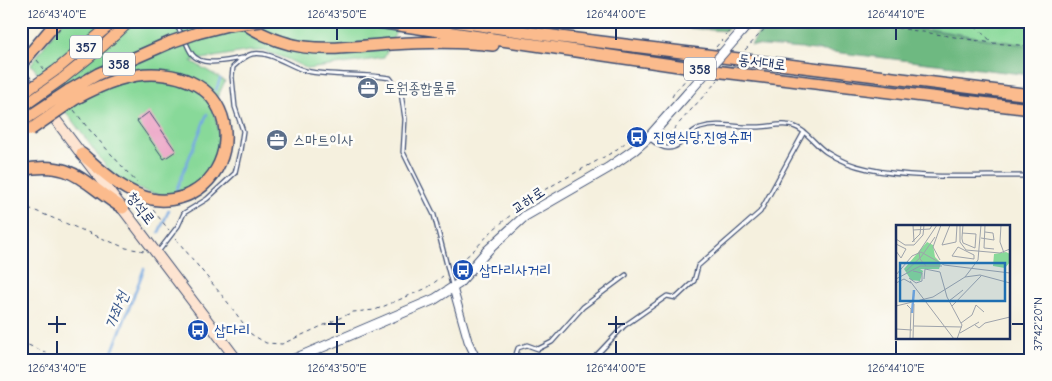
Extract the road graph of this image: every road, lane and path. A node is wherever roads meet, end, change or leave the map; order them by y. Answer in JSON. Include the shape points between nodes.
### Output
{"nodes":[{"id":1,"x":57,"y":21,"type":"edge"},
{"id":2,"x":115,"y":21,"type":"edge"},
{"id":3,"x":130,"y":21,"type":"edge"},
{"id":4,"x":241,"y":21,"type":"edge"},
{"id":5,"x":261,"y":21,"type":"edge"},
{"id":6,"x":371,"y":21,"type":"edge"},
{"id":7,"x":453,"y":21,"type":"edge"},
{"id":8,"x":488,"y":21,"type":"edge"},
{"id":9,"x":725,"y":21,"type":"edge"},
{"id":10,"x":750,"y":21,"type":"edge"},
{"id":11,"x":772,"y":21,"type":"edge"},
{"id":12,"x":802,"y":21,"type":"edge"},
{"id":13,"x":969,"y":21,"type":"edge"},
{"id":14,"x":175,"y":22,"type":"edge"},
{"id":15,"x":737,"y":22,"type":"edge"},
{"id":16,"x":21,"y":37,"type":"edge"},
{"id":17,"x":560,"y":37,"type":"junction"},
{"id":18,"x":992,"y":43,"type":"junction"},
{"id":19,"x":26,"y":44,"type":"dead end"},
{"id":20,"x":1031,"y":46,"type":"edge"},
{"id":21,"x":709,"y":55,"type":"junction"},
{"id":22,"x":243,"y":58,"type":"junction"},
{"id":23,"x":738,"y":58,"type":"junction"},
{"id":24,"x":37,"y":59,"type":"dead end"},
{"id":25,"x":640,"y":60,"type":"junction"},
{"id":26,"x":21,"y":64,"type":"edge"},
{"id":27,"x":810,"y":67,"type":"junction"},
{"id":28,"x":696,"y":69,"type":"junction"},
{"id":29,"x":725,"y":72,"type":"junction"},
{"id":30,"x":21,"y":74,"type":"edge"},
{"id":31,"x":55,"y":75,"type":"junction"},
{"id":32,"x":1031,"y":88,"type":"edge"},
{"id":33,"x":21,"y":94,"type":"edge"},
{"id":34,"x":1031,"y":95,"type":"edge"},
{"id":35,"x":71,"y":98,"type":"junction"},
{"id":36,"x":671,"y":100,"type":"dead end"},
{"id":37,"x":21,"y":108,"type":"edge"},
{"id":38,"x":1031,"y":109,"type":"edge"},
{"id":39,"x":647,"y":126,"type":"dead end"},
{"id":40,"x":24,"y":127,"type":"edge"},
{"id":41,"x":804,"y":132,"type":"junction"},
{"id":42,"x":649,"y":137,"type":"junction"},
{"id":43,"x":660,"y":145,"type":"junction"},
{"id":44,"x":82,"y":154,"type":"junction"},
{"id":45,"x":21,"y":170,"type":"edge"},
{"id":46,"x":1031,"y":176,"type":"edge"},
{"id":47,"x":145,"y":196,"type":"junction"},
{"id":48,"x":21,"y":206,"type":"edge"},
{"id":49,"x":123,"y":208,"type":"junction"},
{"id":50,"x":172,"y":235,"type":"junction"},
{"id":51,"x":157,"y":254,"type":"junction"},
{"id":52,"x":449,"y":272,"type":"junction"},
{"id":53,"x":626,"y":275,"type":"dead end"},
{"id":54,"x":452,"y":288,"type":"junction"},
{"id":55,"x":21,"y":342,"type":"edge"},
{"id":56,"x":64,"y":360,"type":"edge"},
{"id":57,"x":236,"y":360,"type":"edge"},
{"id":58,"x":292,"y":360,"type":"edge"},
{"id":59,"x":477,"y":360,"type":"edge"},
{"id":60,"x":514,"y":360,"type":"edge"},
{"id":61,"x":592,"y":360,"type":"edge"}],
"edges":[{"from":1,"to":26,"type":"highway","bridge":true},
{"from":2,"to":31,"type":"main road","number":"357"},
{"from":3,"to":31,"type":"main road","number":"357","via":[[103,46]]},
{"from":4,"to":25,"type":"highway","via":[[262,34],[301,47],[483,44]]},
{"from":5,"to":35,"type":"highway","number":"358","bridge":true,"via":[[228,25],[171,42],[98,74]]},
{"from":6,"to":25,"type":"highway","name":"동서대로","number":"358"},
{"from":7,"to":17,"type":"highway","name":"동서대로","number":"358"},
{"from":8,"to":17,"type":"highway"},
{"from":9,"to":15,"type":"path"},
{"from":10,"to":42,"type":"street","name":"교하로","bridge":true},
{"from":11,"to":23,"type":"path"},
{"from":12,"to":18,"type":"path","via":[[832,26],[867,23]]},
{"from":13,"to":18,"type":"path"},
{"from":14,"to":22,"type":"lane","via":[[196,58],[211,62]]},
{"from":15,"to":21,"type":"path"},
{"from":16,"to":19,"type":"path"},
{"from":17,"to":21,"type":"highway","name":"동서대로","number":"358"},
{"from":18,"to":20,"type":"path"},
{"from":21,"to":23,"type":"highway","name":"동서대로","number":"358"},
{"from":22,"to":50,"type":"lane","via":[[233,66],[232,77],[235,107],[243,131],[235,173],[207,199],[184,213]]},
{"from":22,"to":52,"type":"lane","via":[[265,54],[305,70],[390,78],[401,93],[405,120],[403,152],[434,215]]},
{"from":23,"to":27,"type":"highway","name":"동서대로","number":"358"},
{"from":24,"to":31,"type":"path"},
{"from":25,"to":28,"type":"highway","name":"동서대로","number":"358"},
{"from":27,"to":32,"type":"highway"},
{"from":27,"to":34,"type":"highway","name":"동서대로","number":"358"},
{"from":28,"to":29,"type":"highway","name":"동서대로","number":"358"},
{"from":28,"to":36,"type":"path"},
{"from":29,"to":38,"type":"highway","name":"동서대로","number":"358"},
{"from":29,"to":43,"type":"path"},
{"from":30,"to":44,"type":"main road","name":"청석로"},
{"from":31,"to":33,"type":"main road","number":"357","bridge":true},
{"from":31,"to":37,"type":"main road","number":"357","bridge":true},
{"from":35,"to":40,"type":"highway","number":"358","bridge":true},
{"from":35,"to":47,"type":"path","via":[[87,127],[136,180]]},
{"from":35,"to":47,"type":"highway","via":[[116,80],[150,74],[191,82],[211,97],[221,114],[225,133],[220,164],[211,178],[186,196],[170,200]]},
{"from":39,"to":52,"type":"path","via":[[613,152],[535,195]]},
{"from":41,"to":43,"type":"lane","via":[[796,126],[786,125],[725,125],[693,130],[678,145],[669,148]]},
{"from":41,"to":46,"type":"lane","via":[[828,153],[868,169],[925,175]]},
{"from":41,"to":61,"type":"lane","via":[[760,212],[698,266],[694,281],[676,298],[667,296],[624,326]]},
{"from":42,"to":43,"type":"lane"},
{"from":42,"to":54,"type":"street","name":"교하로","via":[[608,168],[524,216]]},
{"from":44,"to":47,"type":"highway","via":[[112,180]]},
{"from":44,"to":49,"type":"main road","name":"청석로"},
{"from":45,"to":49,"type":"highway","via":[[56,167],[90,183]]},
{"from":47,"to":50,"type":"path"},
{"from":48,"to":51,"type":"path","via":[[126,248]]},
{"from":49,"to":51,"type":"main road","name":"청석로"},
{"from":50,"to":51,"type":"lane"},
{"from":50,"to":52,"type":"path","via":[[251,334],[266,343],[282,344],[353,312],[375,310],[427,288]]},
{"from":51,"to":57,"type":"main road","name":"청석로"},
{"from":52,"to":54,"type":"lane"},
{"from":53,"to":60,"type":"lane","via":[[583,307],[552,342],[538,349],[528,345],[518,348]]},
{"from":54,"to":58,"type":"street","name":"교하로","via":[[435,299]]},
{"from":54,"to":59,"type":"street"},
{"from":55,"to":56,"type":"path"}]}
